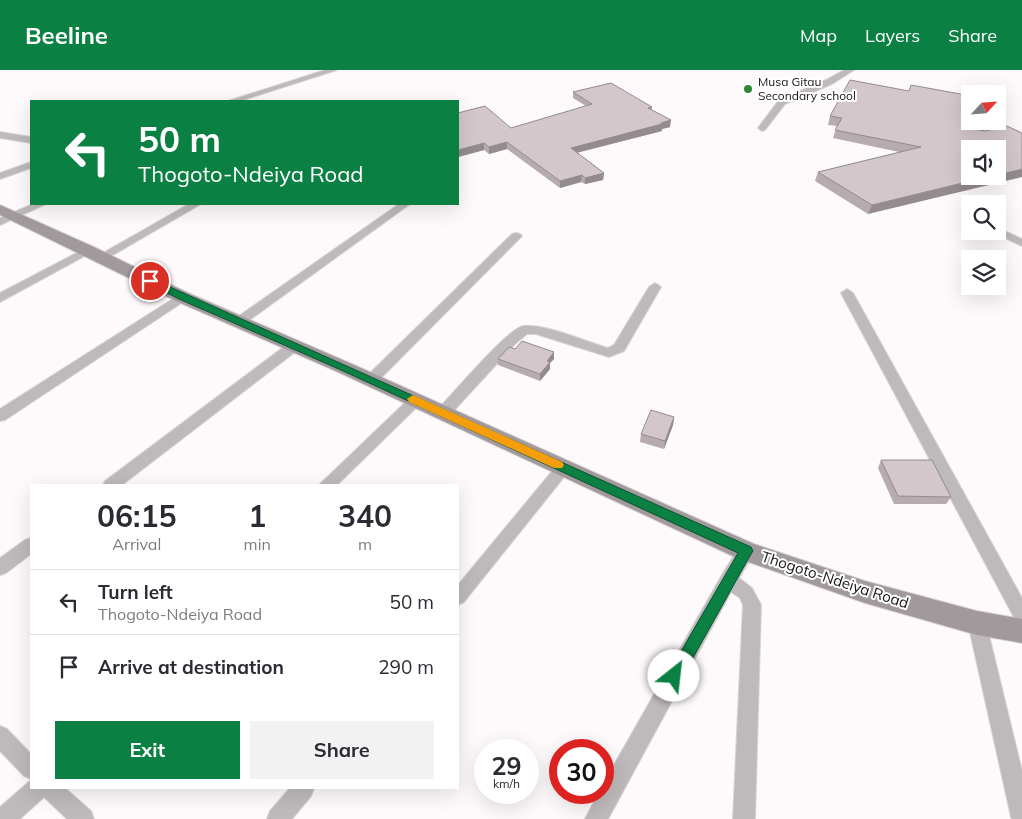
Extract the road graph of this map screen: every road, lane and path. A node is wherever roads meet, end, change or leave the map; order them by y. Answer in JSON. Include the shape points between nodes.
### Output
{"nodes":[{"id":1,"x":333,"y":70,"type":"edge"},
{"id":2,"x":850,"y":70,"type":"edge"},
{"id":3,"x":235,"y":100,"type":"edge"},
{"id":4,"x":762,"y":128,"type":"dead end"},
{"id":5,"x":0,"y":135,"type":"edge"},
{"id":6,"x":30,"y":140,"type":"edge"},
{"id":7,"x":30,"y":165,"type":"edge"},
{"id":8,"x":0,"y":176,"type":"edge"},
{"id":9,"x":38,"y":205,"type":"edge"},
{"id":10,"x":194,"y":205,"type":"edge"},
{"id":11,"x":404,"y":205,"type":"edge"},
{"id":12,"x":4,"y":216,"type":"edge"},
{"id":13,"x":516,"y":236,"type":"dead end"},
{"id":14,"x":1006,"y":236,"type":"edge"},
{"id":15,"x":1022,"y":243,"type":"edge"},
{"id":16,"x":95,"y":253,"type":"junction"},
{"id":17,"x":655,"y":286,"type":"dead end"},
{"id":18,"x":847,"y":293,"type":"dead end"},
{"id":19,"x":182,"y":297,"type":"junction"},
{"id":20,"x":0,"y":298,"type":"edge"},
{"id":21,"x":240,"y":321,"type":"junction"},
{"id":22,"x":294,"y":346,"type":"junction"},
{"id":23,"x":371,"y":380,"type":"junction"},
{"id":24,"x":416,"y":400,"type":"junction"},
{"id":25,"x":442,"y":412,"type":"junction"},
{"id":26,"x":0,"y":416,"type":"edge"},
{"id":27,"x":564,"y":468,"type":"junction"},
{"id":28,"x":112,"y":484,"type":"edge"},
{"id":29,"x":327,"y":484,"type":"edge"},
{"id":30,"x":30,"y":546,"type":"edge"},
{"id":31,"x":746,"y":551,"type":"junction"},
{"id":32,"x":0,"y":568,"type":"edge"},
{"id":33,"x":728,"y":580,"type":"junction"},
{"id":34,"x":459,"y":596,"type":"edge"},
{"id":35,"x":1022,"y":615,"type":"edge"},
{"id":36,"x":977,"y":622,"type":"junction"},
{"id":37,"x":1022,"y":631,"type":"edge"},
{"id":38,"x":0,"y":736,"type":"edge"},
{"id":39,"x":30,"y":766,"type":"edge"},
{"id":40,"x":37,"y":789,"type":"edge"},
{"id":41,"x":51,"y":789,"type":"edge"},
{"id":42,"x":302,"y":789,"type":"edge"},
{"id":43,"x":1022,"y":817,"type":"edge"},
{"id":44,"x":3,"y":819,"type":"edge"},
{"id":45,"x":83,"y":819,"type":"edge"},
{"id":46,"x":278,"y":819,"type":"edge"},
{"id":47,"x":596,"y":819,"type":"edge"},
{"id":48,"x":744,"y":819,"type":"edge"}],
"edges":[{"from":1,"to":3,"type":"street"},
{"from":2,"to":4,"type":"street","via":[[782,102]]},
{"from":5,"to":6,"type":"street"},
{"from":7,"to":8,"type":"street"},
{"from":9,"to":12,"type":"street"},
{"from":10,"to":16,"type":"street"},
{"from":11,"to":21,"type":"street"},
{"from":12,"to":16,"type":"main road","name":"Thogoto-Ndeiya Road"},
{"from":13,"to":23,"type":"street"},
{"from":14,"to":15,"type":"street"},
{"from":16,"to":19,"type":"main road","name":"Thogoto-Ndeiya Road"},
{"from":16,"to":20,"type":"street"},
{"from":17,"to":25,"type":"street","via":[[613,353],[537,330],[524,330]]},
{"from":18,"to":35,"type":"street"},
{"from":19,"to":21,"type":"main road","name":"Thogoto-Ndeiya Road"},
{"from":19,"to":26,"type":"street"},
{"from":21,"to":22,"type":"main road","name":"Thogoto-Ndeiya Road"},
{"from":22,"to":23,"type":"main road","name":"Thogoto-Ndeiya Road"},
{"from":22,"to":28,"type":"street"},
{"from":23,"to":24,"type":"main road","name":"Thogoto-Ndeiya Road"},
{"from":24,"to":25,"type":"main road","name":"Thogoto-Ndeiya Road"},
{"from":24,"to":29,"type":"street"},
{"from":25,"to":27,"type":"main road","name":"Thogoto-Ndeiya Road"},
{"from":27,"to":31,"type":"main road","name":"Thogoto-Ndeiya Road"},
{"from":27,"to":34,"type":"street"},
{"from":30,"to":32,"type":"street"},
{"from":31,"to":33,"type":"street"},
{"from":31,"to":36,"type":"main road","name":"Thogoto-Ndeiya Road","via":[[865,592]]},
{"from":33,"to":47,"type":"street"},
{"from":33,"to":48,"type":"street","via":[[746,593],[752,605]]},
{"from":36,"to":37,"type":"main road","name":"Thogoto-Ndeiya Road"},
{"from":36,"to":43,"type":"street"},
{"from":38,"to":39,"type":"street"},
{"from":40,"to":44,"type":"street"},
{"from":41,"to":45,"type":"street"},
{"from":42,"to":46,"type":"street"}]}
